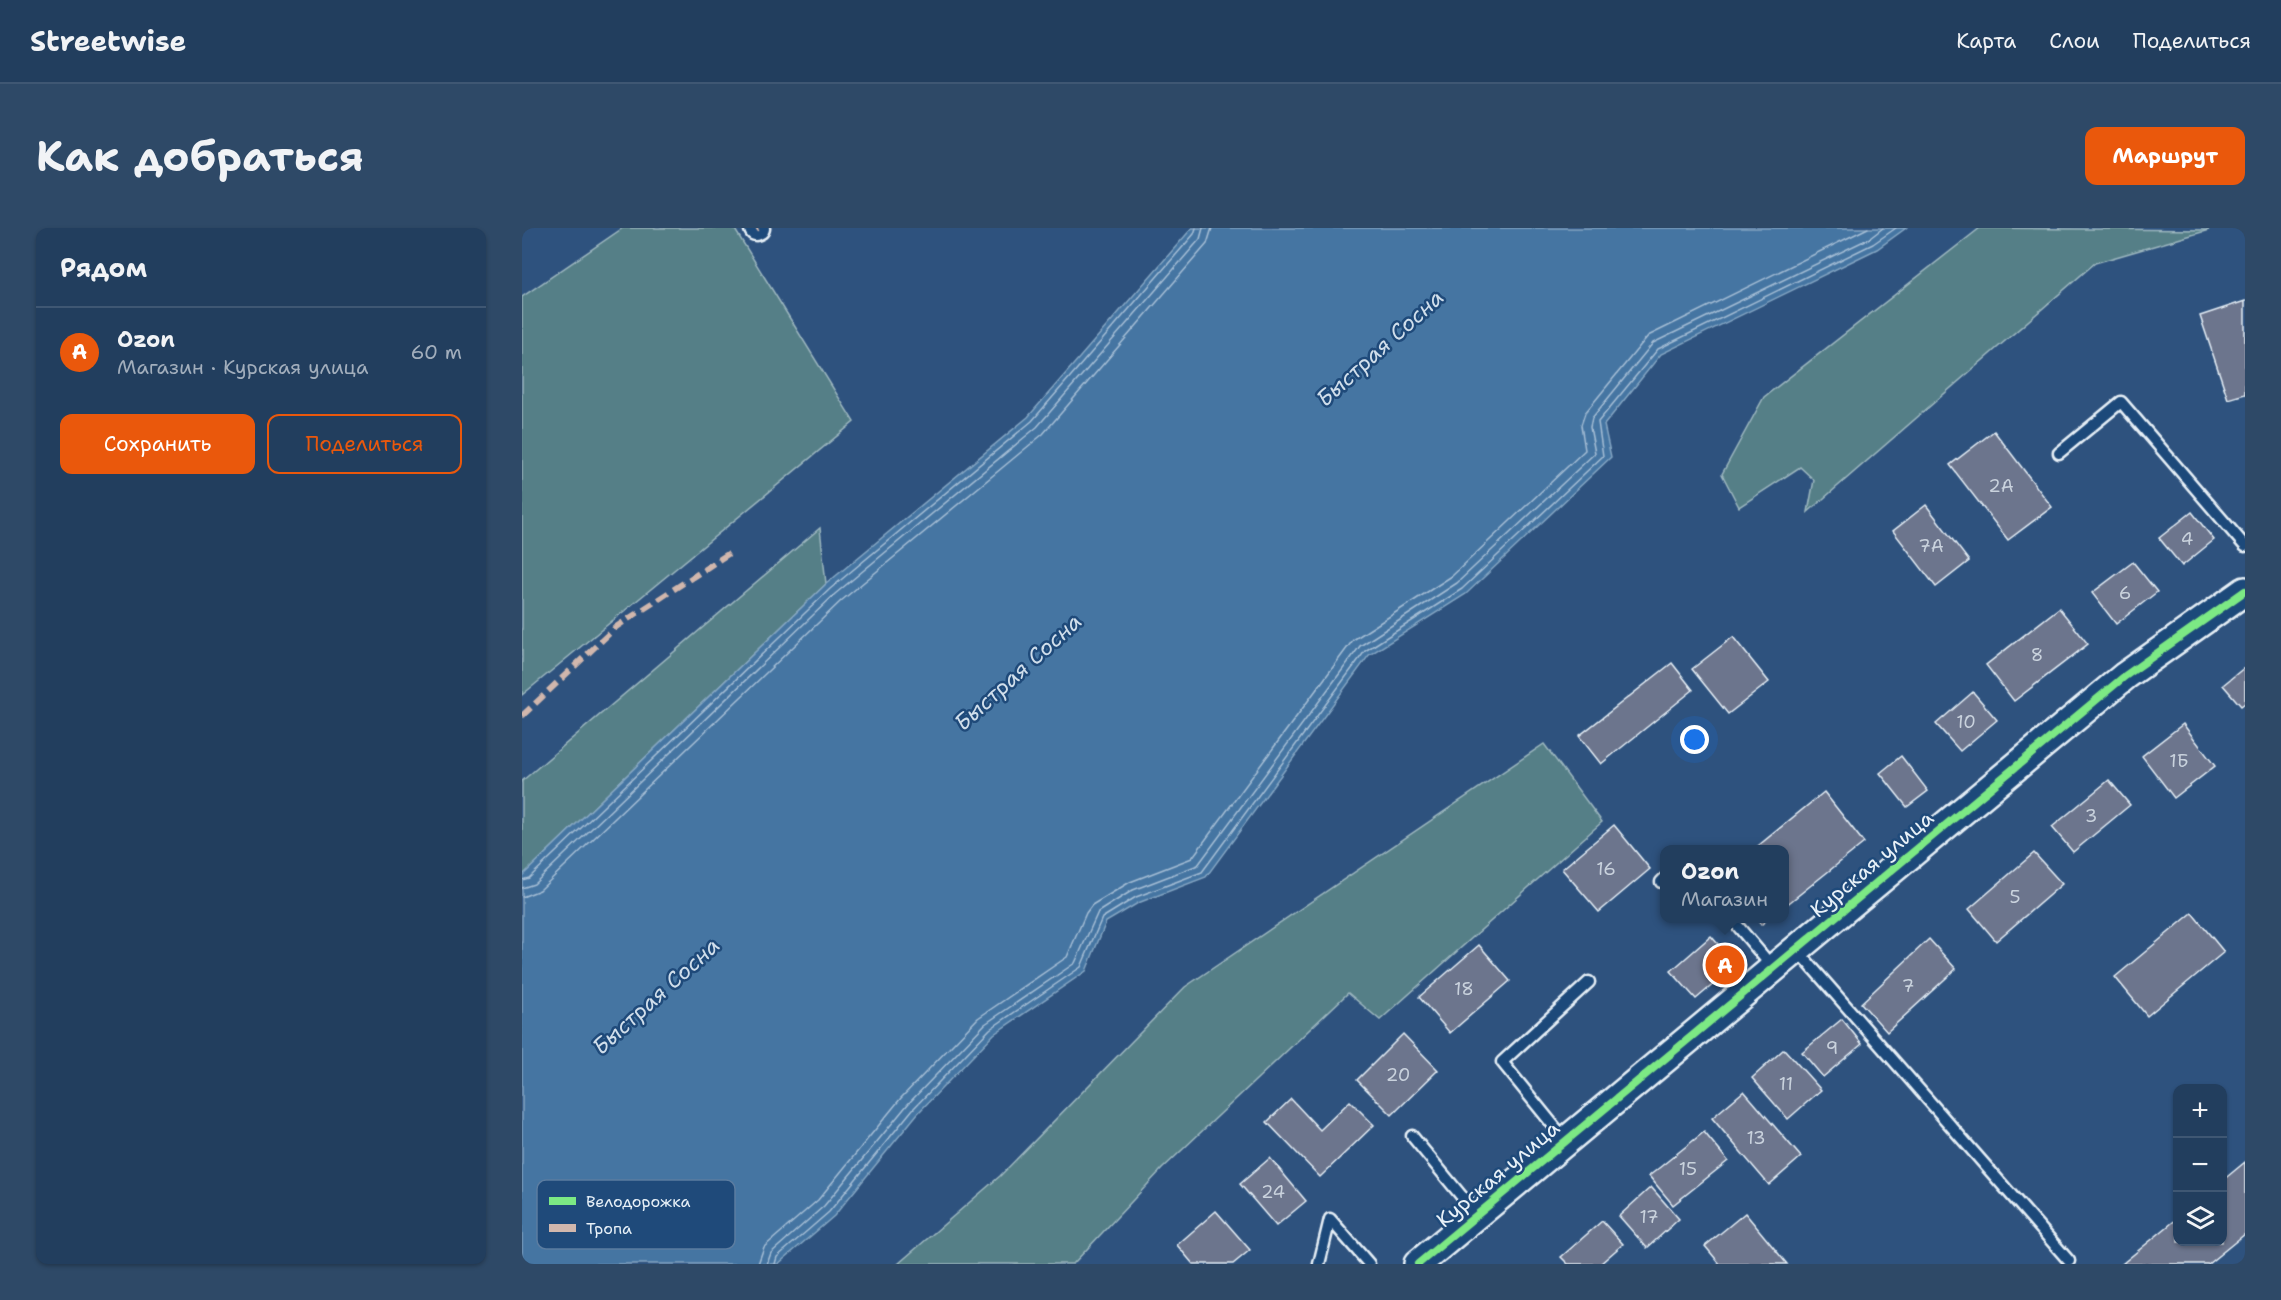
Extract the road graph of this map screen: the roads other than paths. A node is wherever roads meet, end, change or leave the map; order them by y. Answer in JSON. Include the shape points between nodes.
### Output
{"nodes":[{"id":1,"x":2059,"y":453,"type":"dead end"},
{"id":2,"x":2245,"y":546,"type":"edge"},
{"id":3,"x":2245,"y":591,"type":"edge"},
{"id":4,"x":1735,"y":923,"type":"edge"},
{"id":5,"x":1797,"y":950,"type":"junction"},
{"id":6,"x":1774,"y":969,"type":"junction"},
{"id":7,"x":1589,"y":982,"type":"dead end"},
{"id":8,"x":1412,"y":1136,"type":"dead end"},
{"id":9,"x":1566,"y":1142,"type":"junction"},
{"id":10,"x":1477,"y":1215,"type":"junction"},
{"id":11,"x":2069,"y":1262,"type":"dead end"},
{"id":12,"x":1318,"y":1264,"type":"edge"},
{"id":13,"x":1369,"y":1264,"type":"edge"},
{"id":14,"x":1418,"y":1264,"type":"edge"}],
"edges":[{"from":1,"to":2,"type":"lane","via":[[2121,402]]},
{"from":3,"to":5,"type":"street","name":"Курская улица","via":[[2125,676]]},
{"from":4,"to":6,"type":"lane"},
{"from":5,"to":6,"type":"street","name":"Курская улица"},
{"from":5,"to":11,"type":"lane"},
{"from":6,"to":9,"type":"street","name":"Курская улица"},
{"from":7,"to":9,"type":"lane","via":[[1502,1062]]},
{"from":8,"to":10,"type":"lane"},
{"from":9,"to":10,"type":"street","name":"Курская улица"},
{"from":10,"to":14,"type":"street","name":"Курская улица"},
{"from":12,"to":13,"type":"lane","via":[[1330,1220]]}]}
